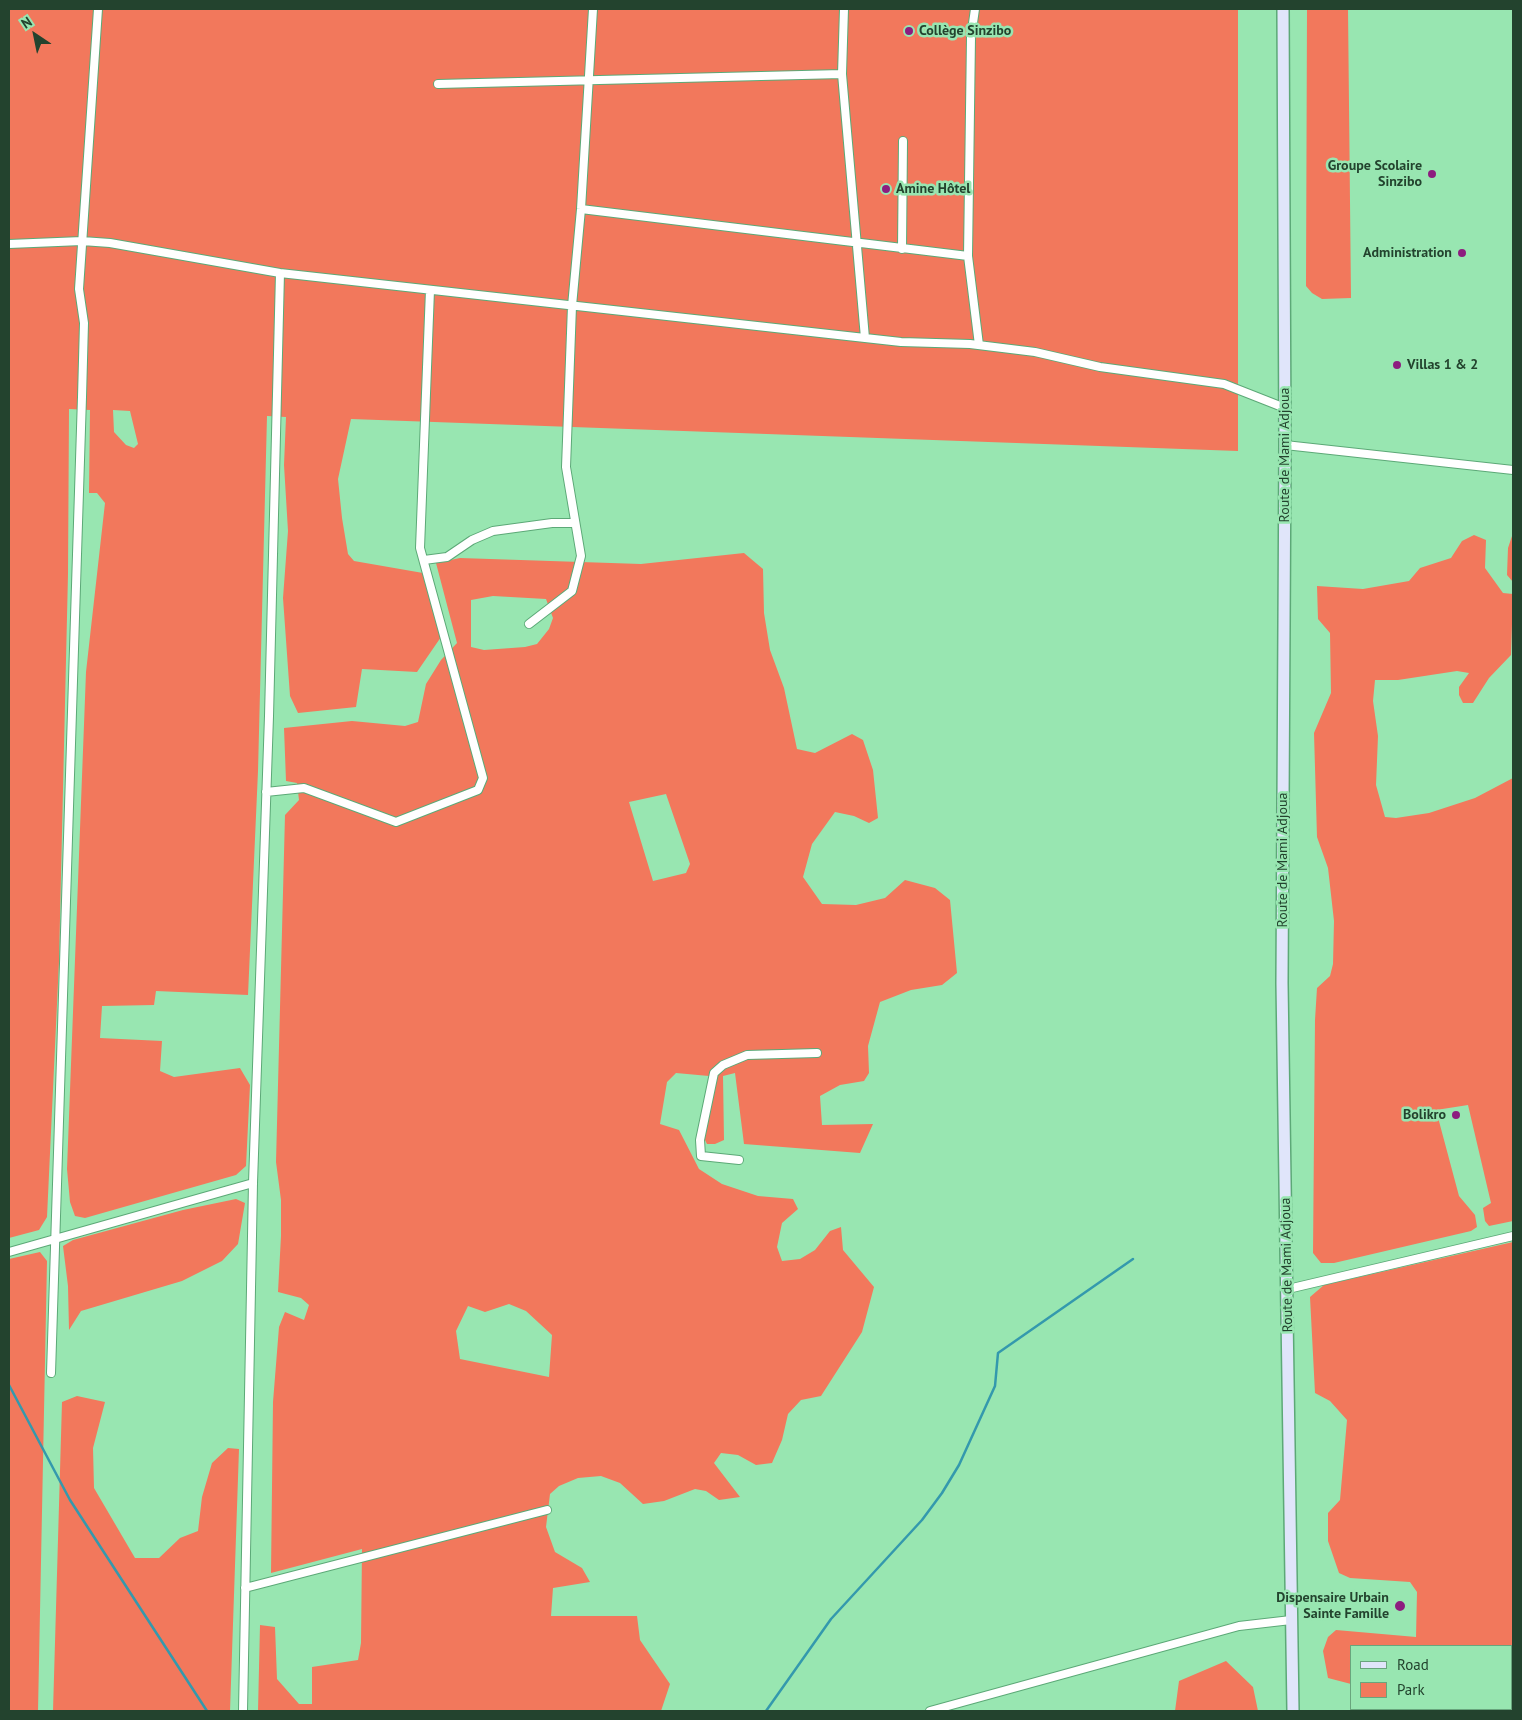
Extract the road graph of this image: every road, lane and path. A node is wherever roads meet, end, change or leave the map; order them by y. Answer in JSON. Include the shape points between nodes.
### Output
{"nodes":[{"id":1,"x":98,"y":9,"type":"edge"},
{"id":2,"x":593,"y":9,"type":"edge"},
{"id":3,"x":844,"y":9,"type":"edge"},
{"id":4,"x":975,"y":9,"type":"edge"},
{"id":5,"x":1283,"y":9,"type":"edge"},
{"id":6,"x":842,"y":74,"type":"junction"},
{"id":7,"x":588,"y":80,"type":"junction"},
{"id":8,"x":438,"y":84,"type":"dead end"},
{"id":9,"x":903,"y":141,"type":"dead end"},
{"id":10,"x":581,"y":209,"type":"junction"},
{"id":11,"x":82,"y":241,"type":"junction"},
{"id":12,"x":9,"y":244,"type":"edge"},
{"id":13,"x":858,"y":244,"type":"junction"},
{"id":14,"x":902,"y":249,"type":"junction"},
{"id":15,"x":968,"y":256,"type":"junction"},
{"id":16,"x":280,"y":273,"type":"junction"},
{"id":17,"x":430,"y":290,"type":"junction"},
{"id":18,"x":572,"y":306,"type":"junction"},
{"id":19,"x":865,"y":338,"type":"junction"},
{"id":20,"x":979,"y":345,"type":"junction"},
{"id":21,"x":1285,"y":408,"type":"junction"},
{"id":22,"x":1285,"y":445,"type":"junction"},
{"id":23,"x":1513,"y":470,"type":"edge"},
{"id":24,"x":576,"y":523,"type":"junction"},
{"id":25,"x":424,"y":560,"type":"junction"},
{"id":26,"x":528,"y":624,"type":"dead end"},
{"id":27,"x":266,"y":792,"type":"junction"},
{"id":28,"x":817,"y":1053,"type":"dead end"},
{"id":29,"x":739,"y":1160,"type":"dead end"},
{"id":30,"x":253,"y":1183,"type":"junction"},
{"id":31,"x":1513,"y":1236,"type":"edge"},
{"id":32,"x":54,"y":1240,"type":"junction"},
{"id":33,"x":9,"y":1252,"type":"edge"},
{"id":34,"x":1288,"y":1289,"type":"junction"},
{"id":35,"x":51,"y":1373,"type":"dead end"},
{"id":36,"x":547,"y":1510,"type":"dead end"},
{"id":37,"x":245,"y":1588,"type":"junction"},
{"id":38,"x":1291,"y":1620,"type":"junction"},
{"id":39,"x":243,"y":1711,"type":"edge"},
{"id":40,"x":930,"y":1711,"type":"edge"},
{"id":41,"x":1293,"y":1711,"type":"edge"}],
"edges":[{"from":1,"to":11,"type":"street"},
{"from":2,"to":7,"type":"street"},
{"from":3,"to":6,"type":"street"},
{"from":4,"to":15,"type":"street","via":[[971,37]]},
{"from":5,"to":21,"type":"street","name":"Route de Mami Adjoua"},
{"from":6,"to":7,"type":"street"},
{"from":6,"to":13,"type":"street"},
{"from":7,"to":8,"type":"street"},
{"from":7,"to":10,"type":"street"},
{"from":9,"to":14,"type":"street"},
{"from":10,"to":13,"type":"street"},
{"from":10,"to":18,"type":"street"},
{"from":11,"to":12,"type":"street"},
{"from":11,"to":16,"type":"street"},
{"from":11,"to":32,"type":"street","via":[[79,289],[84,323],[82,397]]},
{"from":13,"to":14,"type":"street"},
{"from":13,"to":19,"type":"street"},
{"from":14,"to":15,"type":"street"},
{"from":15,"to":20,"type":"street"},
{"from":16,"to":17,"type":"street"},
{"from":16,"to":27,"type":"street"},
{"from":17,"to":18,"type":"street"},
{"from":17,"to":25,"type":"street","via":[[420,548]]},
{"from":18,"to":19,"type":"street"},
{"from":18,"to":24,"type":"street","via":[[566,467]]},
{"from":19,"to":20,"type":"street"},
{"from":20,"to":21,"type":"street","via":[[1035,352],[1100,367],[1224,384]]},
{"from":21,"to":22,"type":"street","name":"Route de Mami Adjoua"},
{"from":22,"to":23,"type":"street"},
{"from":22,"to":34,"type":"street","name":"Route de Mami Adjoua","via":[[1282,983]]},
{"from":24,"to":25,"type":"street","via":[[493,530],[446,557]]},
{"from":24,"to":26,"type":"street","via":[[581,556],[572,591]]},
{"from":25,"to":27,"type":"street","via":[[482,778],[478,790],[396,822],[304,788]]},
{"from":27,"to":30,"type":"street"},
{"from":28,"to":29,"type":"street","via":[[747,1055],[722,1065],[714,1073],[700,1140],[701,1156]]},
{"from":30,"to":32,"type":"street"},
{"from":30,"to":37,"type":"street"},
{"from":31,"to":34,"type":"street"},
{"from":32,"to":33,"type":"street"},
{"from":32,"to":35,"type":"street"},
{"from":34,"to":38,"type":"street","name":"Route de Mami Adjoua"},
{"from":36,"to":37,"type":"street"},
{"from":37,"to":39,"type":"street"},
{"from":38,"to":40,"type":"street","via":[[1239,1626]]},
{"from":38,"to":41,"type":"street","name":"Route de Mami Adjoua"}]}
